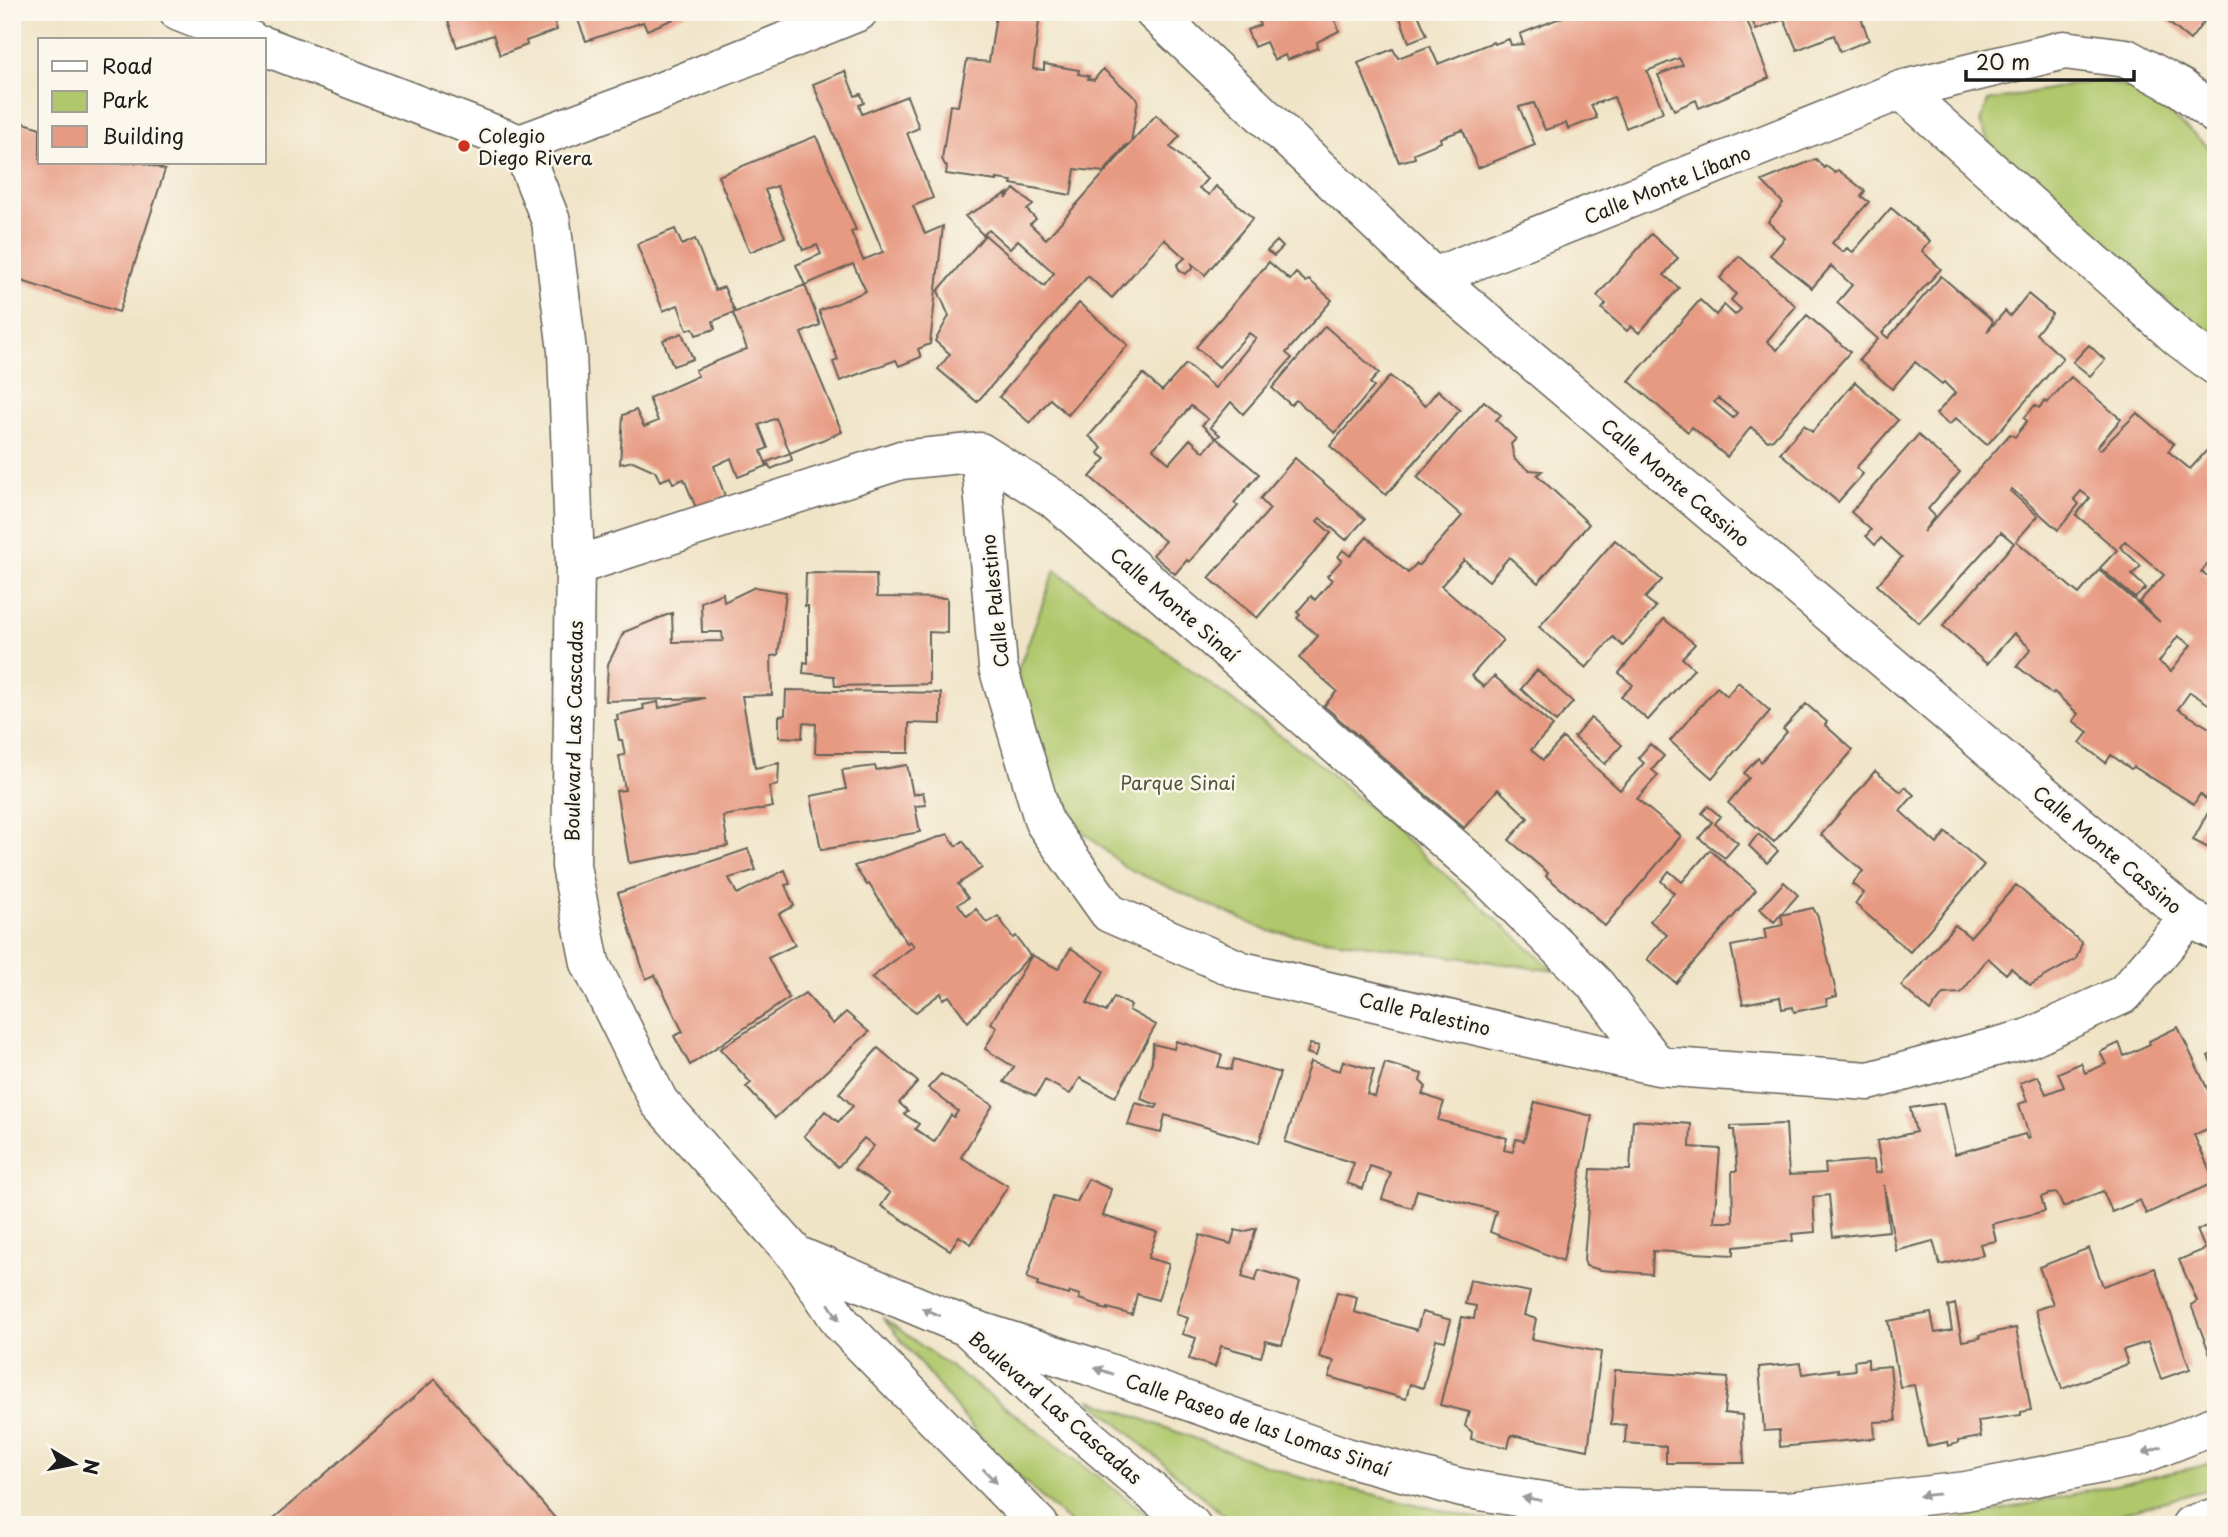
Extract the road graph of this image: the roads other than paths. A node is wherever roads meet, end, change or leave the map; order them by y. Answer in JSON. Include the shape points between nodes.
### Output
{"nodes":[{"id":1,"x":179,"y":12,"type":"edge"},
{"id":2,"x":858,"y":12,"type":"edge"},
{"id":3,"x":1154,"y":12,"type":"edge"},
{"id":4,"x":245,"y":38,"type":"edge"},
{"id":5,"x":266,"y":47,"type":"edge"},
{"id":6,"x":1901,"y":90,"type":"junction"},
{"id":7,"x":2216,"y":115,"type":"edge"},
{"id":8,"x":520,"y":144,"type":"junction"},
{"id":9,"x":1434,"y":278,"type":"junction"},
{"id":10,"x":2216,"y":366,"type":"edge"},
{"id":11,"x":980,"y":452,"type":"junction"},
{"id":12,"x":575,"y":566,"type":"junction"},
{"id":13,"x":2202,"y":924,"type":"edge"},
{"id":14,"x":1658,"y":1066,"type":"junction"},
{"id":15,"x":796,"y":1255,"type":"junction"},
{"id":16,"x":967,"y":1327,"type":"junction"},
{"id":17,"x":2216,"y":1425,"type":"edge"},
{"id":18,"x":2216,"y":1517,"type":"edge"},
{"id":19,"x":1039,"y":1525,"type":"edge"},
{"id":20,"x":1191,"y":1525,"type":"edge"},
{"id":21,"x":2191,"y":1525,"type":"edge"}],
"edges":[{"from":1,"to":4,"type":"street"},
{"from":2,"to":8,"type":"street"},
{"from":3,"to":9,"type":"street","name":"Calle Monte Cassino"},
{"from":5,"to":8,"type":"street"},
{"from":6,"to":7,"type":"street","name":"Calle Monte Líbano","via":[[2064,50],[2126,58],[2181,88]]},
{"from":6,"to":9,"type":"street","name":"Calle Monte Líbano"},
{"from":6,"to":10,"type":"street"},
{"from":8,"to":12,"type":"street","name":"Boulevard Las Cascadas","via":[[551,221],[567,351]]},
{"from":9,"to":13,"type":"street","name":"Calle Monte Cassino"},
{"from":11,"to":12,"type":"street","via":[[901,460]]},
{"from":11,"to":14,"type":"street","name":"Calle Monte Sinaí","via":[[1054,499],[1484,874],[1596,985]]},
{"from":11,"to":14,"type":"street","name":"Calle Palestino","via":[[998,667],[1044,822],[1109,913],[1242,971]]},
{"from":12,"to":15,"type":"street","name":"Boulevard Las Cascadas","via":[[571,866],[590,963],[659,1102]]},
{"from":13,"to":14,"type":"street","name":"Calle Palestino","via":[[2124,994],[2029,1038],[1869,1081]]},
{"from":16,"to":15,"type":"street","name":"Boulevard Las Cascadas","one_way":true},
{"from":15,"to":19,"type":"street","name":"Boulevard Las Cascadas","one_way":true,"via":[[842,1324]]},
{"from":17,"to":16,"type":"street","name":"Calle Paseo de las Lomas Sinaí","one_way":true,"via":[[2135,1457],[1966,1491],[1788,1511],[1573,1506],[1462,1488],[1346,1458]]},
{"from":16,"to":20,"type":"street","name":"Boulevard Las Cascadas"},
{"from":18,"to":21,"type":"street"}]}
